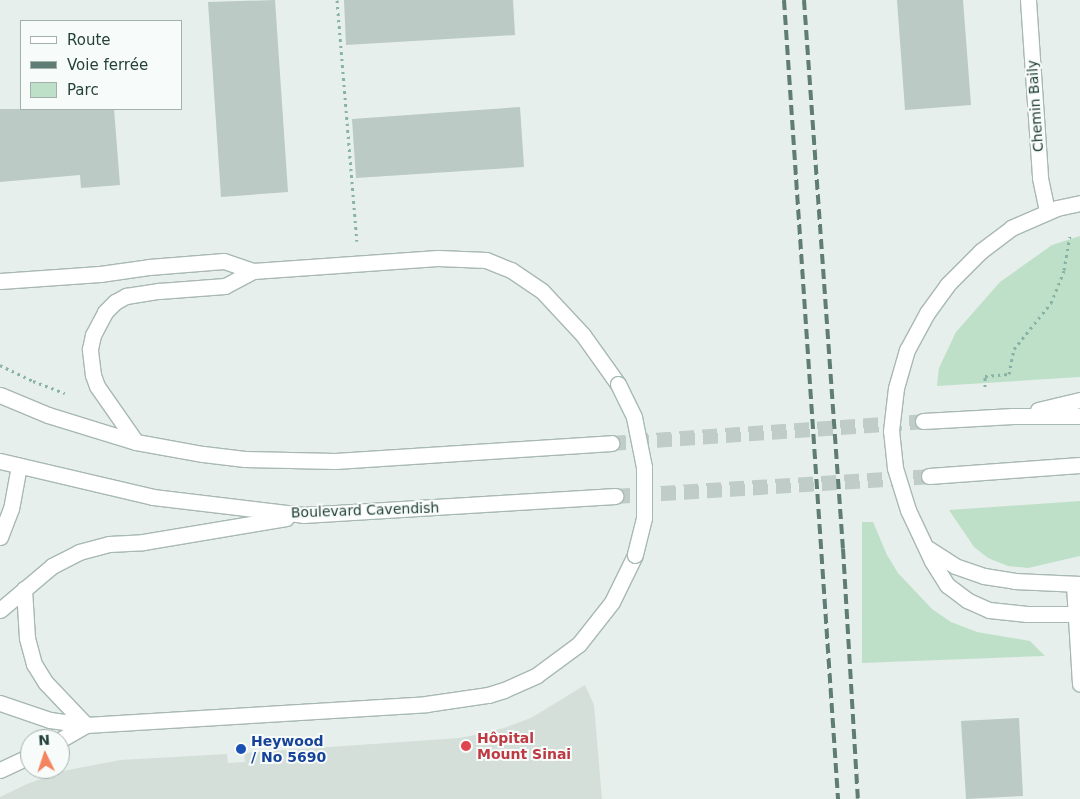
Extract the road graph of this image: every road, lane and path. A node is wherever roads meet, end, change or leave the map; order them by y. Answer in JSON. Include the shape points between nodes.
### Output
{"nodes":[{"id":1,"x":337,"y":0,"type":"edge"},
{"id":2,"x":1028,"y":0,"type":"edge"},
{"id":3,"x":1080,"y":203,"type":"edge"},
{"id":4,"x":1047,"y":211,"type":"junction"},
{"id":5,"x":1070,"y":237,"type":"dead end"},
{"id":6,"x":359,"y":263,"type":"junction"},
{"id":7,"x":253,"y":271,"type":"junction"},
{"id":8,"x":0,"y":280,"type":"edge"},
{"id":9,"x":0,"y":365,"type":"edge"},
{"id":10,"x":985,"y":388,"type":"dead end"},
{"id":11,"x":65,"y":393,"type":"dead end"},
{"id":12,"x":0,"y":395,"type":"edge"},
{"id":13,"x":1080,"y":400,"type":"edge"},
{"id":14,"x":1012,"y":416,"type":"junction"},
{"id":15,"x":1080,"y":416,"type":"edge"},
{"id":16,"x":923,"y":421,"type":"tunnel mouth"},
{"id":17,"x":136,"y":442,"type":"junction"},
{"id":18,"x":611,"y":443,"type":"tunnel mouth"},
{"id":19,"x":0,"y":461,"type":"edge"},
{"id":20,"x":1080,"y":465,"type":"edge"},
{"id":21,"x":19,"y":466,"type":"junction"},
{"id":22,"x":928,"y":476,"type":"tunnel mouth"},
{"id":23,"x":615,"y":496,"type":"tunnel mouth"},
{"id":24,"x":303,"y":516,"type":"junction"},
{"id":25,"x":0,"y":538,"type":"edge"},
{"id":26,"x":925,"y":544,"type":"junction"},
{"id":27,"x":1077,"y":584,"type":"edge"},
{"id":28,"x":24,"y":589,"type":"junction"},
{"id":29,"x":0,"y":610,"type":"edge"},
{"id":30,"x":1076,"y":614,"type":"junction"},
{"id":31,"x":1080,"y":684,"type":"edge"},
{"id":32,"x":0,"y":703,"type":"edge"},
{"id":33,"x":86,"y":725,"type":"junction"},
{"id":34,"x":70,"y":734,"type":"edge"},
{"id":35,"x":20,"y":761,"type":"edge"},
{"id":36,"x":0,"y":770,"type":"edge"}],
"edges":[{"from":1,"to":6,"type":"path"},
{"from":2,"to":4,"type":"main road","name":"Chemin Baily","via":[[1040,178]]},
{"from":3,"to":4,"type":"main road"},
{"from":4,"to":26,"type":"main road","via":[[1011,228],[958,273],[927,313],[908,350],[894,401],[892,450],[902,493]]},
{"from":5,"to":10,"type":"path","via":[[1064,270],[1051,303],[1014,349],[1009,374],[984,376]]},
{"from":6,"to":7,"type":"main road"},
{"from":6,"to":33,"type":"main road","bridge":true,"via":[[474,259],[511,270],[542,291],[568,316],[596,351],[618,384],[634,417],[644,467],[645,509],[635,555],[612,602],[579,644],[537,675],[504,690],[468,699]]},
{"from":7,"to":8,"type":"main road","via":[[224,261]]},
{"from":7,"to":17,"type":"main road","via":[[225,286],[126,296],[105,312],[90,349],[93,375]]},
{"from":9,"to":11,"type":"path"},
{"from":12,"to":17,"type":"main road","via":[[48,415]]},
{"from":13,"to":14,"type":"main road"},
{"from":14,"to":15,"type":"main road"},
{"from":14,"to":16,"type":"main road"},
{"from":17,"to":18,"type":"main road","via":[[203,454],[304,461]]},
{"from":19,"to":21,"type":"main road","name":"Boulevard Cavendish"},
{"from":20,"to":22,"type":"main road"},
{"from":21,"to":24,"type":"main road","name":"Boulevard Cavendish","via":[[153,497]]},
{"from":21,"to":25,"type":"main road","via":[[11,509]]},
{"from":23,"to":24,"type":"main road","name":"Boulevard Cavendish"},
{"from":24,"to":28,"type":"main road","via":[[92,547],[59,562]]},
{"from":26,"to":27,"type":"main road","via":[[944,561],[984,576],[1014,582]]},
{"from":26,"to":30,"type":"main road","via":[[947,585],[978,606],[1027,614]]},
{"from":27,"to":30,"type":"main road"},
{"from":28,"to":29,"type":"main road"},
{"from":28,"to":33,"type":"main road","via":[[27,638],[34,664],[46,682]]},
{"from":30,"to":31,"type":"main road"},
{"from":32,"to":33,"type":"main road","via":[[50,720]]},
{"from":33,"to":34,"type":"main road"},
{"from":35,"to":36,"type":"main road"}]}
